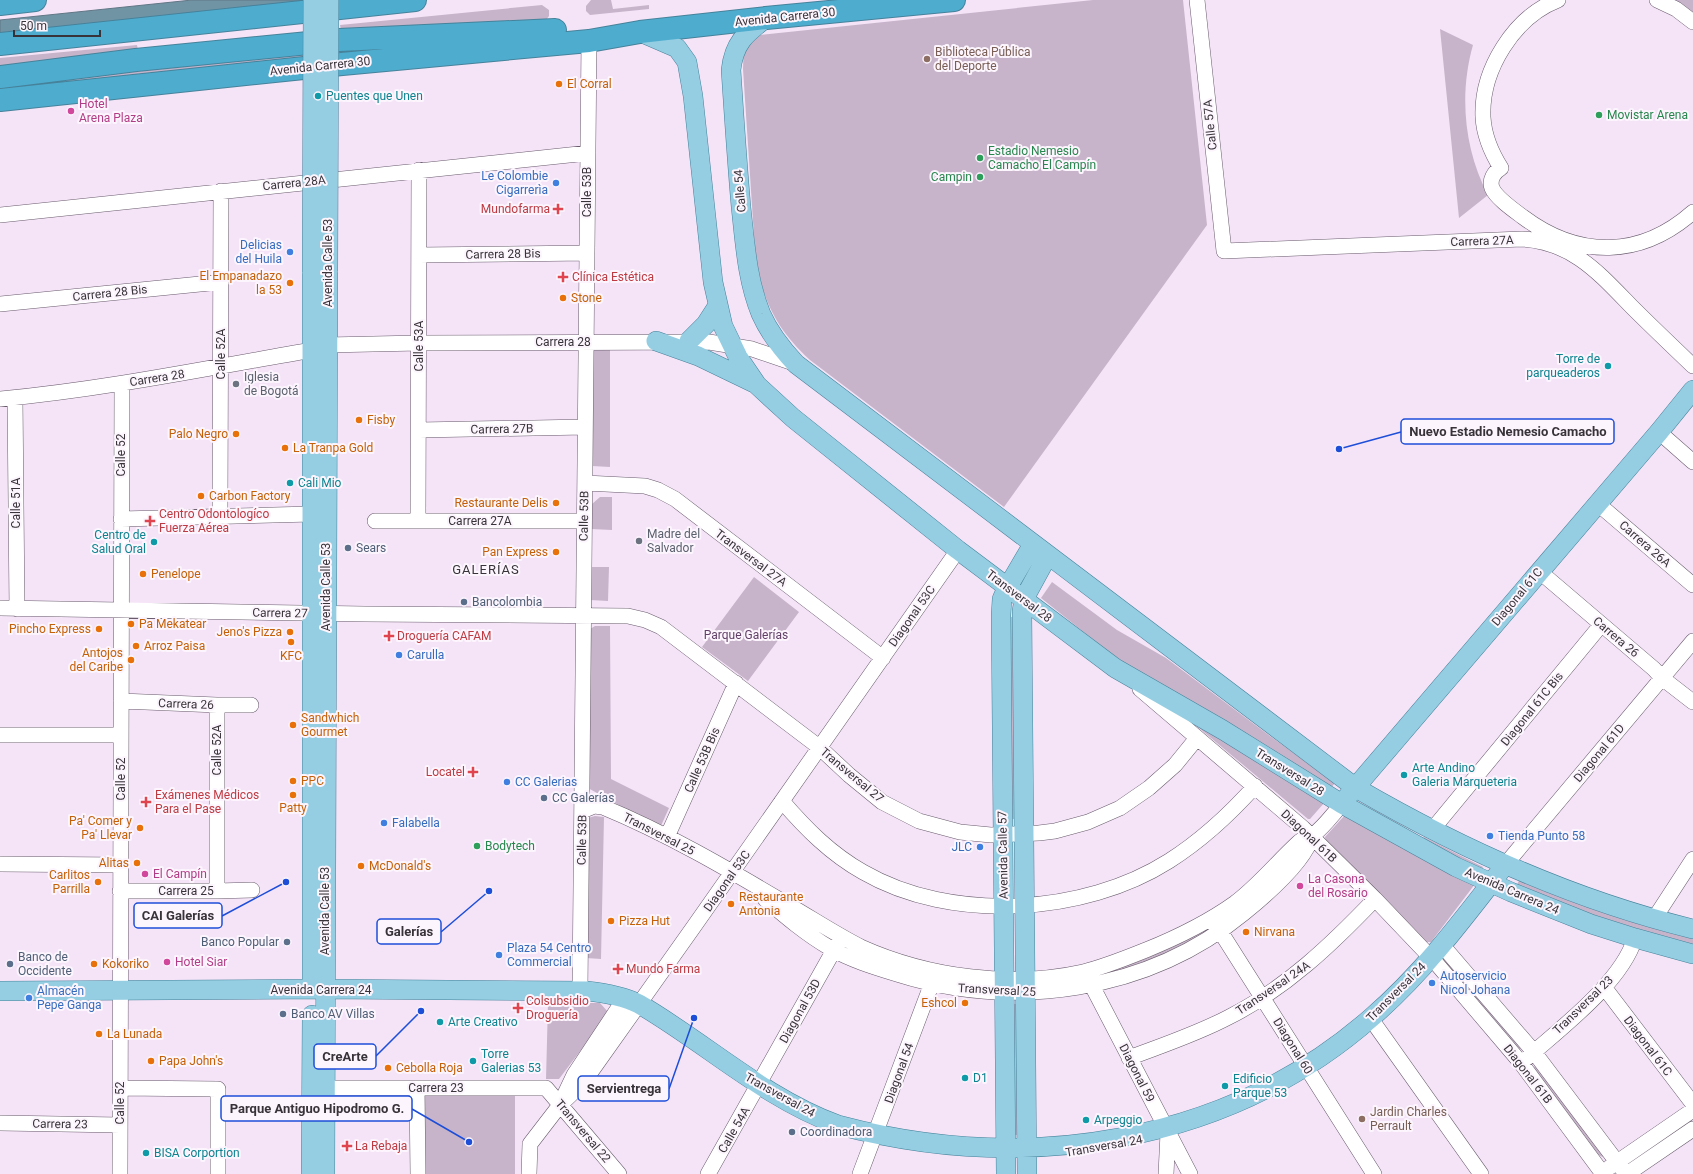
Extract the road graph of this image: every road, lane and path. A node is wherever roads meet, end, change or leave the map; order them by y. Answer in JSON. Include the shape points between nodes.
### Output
{"nodes":[{"id":1,"x":29,"y":0,"type":"edge"},
{"id":2,"x":313,"y":0,"type":"edge"},
{"id":3,"x":329,"y":0,"type":"edge"},
{"id":4,"x":415,"y":0,"type":"edge"},
{"id":5,"x":954,"y":0,"type":"edge"},
{"id":6,"x":1197,"y":0,"type":"edge"},
{"id":7,"x":1558,"y":0,"type":"edge"},
{"id":8,"x":1657,"y":0,"type":"edge"},
{"id":9,"x":0,"y":4,"type":"edge"},
{"id":10,"x":766,"y":18,"type":"junction"},
{"id":11,"x":1693,"y":22,"type":"edge"},
{"id":12,"x":640,"y":32,"type":"junction"},
{"id":13,"x":589,"y":41,"type":"junction"},
{"id":14,"x":0,"y":44,"type":"edge"},
{"id":15,"x":0,"y":77,"type":"edge"},
{"id":16,"x":0,"y":100,"type":"edge"},
{"id":17,"x":588,"y":153,"type":"junction"},
{"id":18,"x":419,"y":170,"type":"junction"},
{"id":19,"x":221,"y":191,"type":"junction"},
{"id":20,"x":1693,"y":212,"type":"edge"},
{"id":21,"x":0,"y":215,"type":"edge"},
{"id":22,"x":1224,"y":251,"type":"joint"},
{"id":23,"x":587,"y":253,"type":"junction"},
{"id":24,"x":419,"y":255,"type":"junction"},
{"id":25,"x":320,"y":272,"type":"junction"},
{"id":26,"x":220,"y":282,"type":"junction"},
{"id":27,"x":0,"y":304,"type":"edge"},
{"id":28,"x":717,"y":307,"type":"junction"},
{"id":29,"x":656,"y":341,"type":"junction"},
{"id":30,"x":689,"y":341,"type":"junction"},
{"id":31,"x":420,"y":342,"type":"junction"},
{"id":32,"x":586,"y":342,"type":"junction"},
{"id":33,"x":731,"y":345,"type":"junction"},
{"id":34,"x":320,"y":347,"type":"junction"},
{"id":35,"x":796,"y":364,"type":"junction"},
{"id":36,"x":1693,"y":366,"type":"edge"},
{"id":37,"x":221,"y":367,"type":"junction"},
{"id":38,"x":122,"y":384,"type":"junction"},
{"id":39,"x":757,"y":385,"type":"junction"},
{"id":40,"x":1693,"y":390,"type":"edge"},
{"id":41,"x":15,"y":398,"type":"junction"},
{"id":42,"x":0,"y":399,"type":"edge"},
{"id":43,"x":585,"y":427,"type":"junction"},
{"id":44,"x":419,"y":430,"type":"junction"},
{"id":45,"x":1659,"y":432,"type":"junction"},
{"id":46,"x":1693,"y":462,"type":"edge"},
{"id":47,"x":585,"y":483,"type":"junction"},
{"id":48,"x":1597,"y":503,"type":"junction"},
{"id":49,"x":312,"y":514,"type":"junction"},
{"id":50,"x":220,"y":516,"type":"junction"},
{"id":51,"x":121,"y":519,"type":"junction"},
{"id":52,"x":375,"y":521,"type":"dead end"},
{"id":53,"x":418,"y":521,"type":"junction"},
{"id":54,"x":584,"y":521,"type":"junction"},
{"id":55,"x":958,"y":550,"type":"junction"},
{"id":56,"x":1041,"y":550,"type":"junction"},
{"id":57,"x":1539,"y":571,"type":"junction"},
{"id":58,"x":1693,"y":585,"type":"edge"},
{"id":59,"x":1008,"y":587,"type":"junction"},
{"id":60,"x":1024,"y":599,"type":"junction"},
{"id":61,"x":0,"y":608,"type":"edge"},
{"id":62,"x":17,"y":608,"type":"junction"},
{"id":63,"x":121,"y":610,"type":"junction"},
{"id":64,"x":319,"y":613,"type":"junction"},
{"id":65,"x":584,"y":615,"type":"junction"},
{"id":66,"x":1601,"y":625,"type":"junction"},
{"id":67,"x":1693,"y":641,"type":"edge"},
{"id":68,"x":883,"y":658,"type":"junction"},
{"id":69,"x":1115,"y":668,"type":"junction"},
{"id":70,"x":1662,"y":678,"type":"junction"},
{"id":71,"x":736,"y":683,"type":"junction"},
{"id":72,"x":121,"y":701,"type":"junction"},
{"id":73,"x":1693,"y":702,"type":"edge"},
{"id":74,"x":251,"y":704,"type":"dead end"},
{"id":75,"x":217,"y":705,"type":"junction"},
{"id":76,"x":0,"y":735,"type":"edge"},
{"id":77,"x":121,"y":735,"type":"junction"},
{"id":78,"x":1197,"y":738,"type":"junction"},
{"id":79,"x":820,"y":747,"type":"junction"},
{"id":80,"x":1255,"y":786,"type":"junction"},
{"id":81,"x":1356,"y":788,"type":"junction"},
{"id":82,"x":782,"y":801,"type":"junction"},
{"id":83,"x":1342,"y":804,"type":"junction"},
{"id":84,"x":582,"y":811,"type":"junction"},
{"id":85,"x":1432,"y":830,"type":"junction"},
{"id":86,"x":1003,"y":834,"type":"junction"},
{"id":87,"x":1024,"y":834,"type":"junction"},
{"id":88,"x":1312,"y":836,"type":"junction"},
{"id":89,"x":667,"y":837,"type":"junction"},
{"id":90,"x":1693,"y":859,"type":"edge"},
{"id":91,"x":0,"y":864,"type":"edge"},
{"id":92,"x":120,"y":865,"type":"junction"},
{"id":93,"x":1505,"y":865,"type":"junction"},
{"id":94,"x":733,"y":873,"type":"junction"},
{"id":95,"x":1491,"y":883,"type":"junction"},
{"id":96,"x":252,"y":890,"type":"dead end"},
{"id":97,"x":120,"y":891,"type":"junction"},
{"id":98,"x":217,"y":891,"type":"junction"},
{"id":99,"x":1375,"y":899,"type":"junction"},
{"id":100,"x":1024,"y":906,"type":"junction"},
{"id":101,"x":1004,"y":907,"type":"junction"},
{"id":102,"x":1654,"y":919,"type":"junction"},
{"id":103,"x":1216,"y":925,"type":"junction"},
{"id":104,"x":1693,"y":929,"type":"edge"},
{"id":105,"x":1635,"y":938,"type":"junction"},
{"id":106,"x":838,"y":943,"type":"junction"},
{"id":107,"x":1436,"y":951,"type":"junction"},
{"id":108,"x":1693,"y":954,"type":"edge"},
{"id":109,"x":1085,"y":972,"type":"junction"},
{"id":110,"x":935,"y":977,"type":"junction"},
{"id":111,"x":1092,"y":985,"type":"junction"},
{"id":112,"x":1004,"y":986,"type":"junction"},
{"id":113,"x":1025,"y":986,"type":"junction"},
{"id":114,"x":1604,"y":987,"type":"junction"},
{"id":115,"x":319,"y":989,"type":"junction"},
{"id":116,"x":0,"y":991,"type":"edge"},
{"id":117,"x":120,"y":991,"type":"junction"},
{"id":118,"x":580,"y":992,"type":"junction"},
{"id":119,"x":1262,"y":998,"type":"junction"},
{"id":120,"x":632,"y":1001,"type":"junction"},
{"id":121,"x":1370,"y":1019,"type":"junction"},
{"id":122,"x":1534,"y":1052,"type":"junction"},
{"id":123,"x":1130,"y":1058,"type":"junction"},
{"id":124,"x":1521,"y":1063,"type":"junction"},
{"id":125,"x":1306,"y":1067,"type":"junction"},
{"id":126,"x":759,"y":1085,"type":"junction"},
{"id":127,"x":120,"y":1088,"type":"junction"},
{"id":128,"x":325,"y":1088,"type":"junction"},
{"id":129,"x":417,"y":1088,"type":"junction"},
{"id":130,"x":546,"y":1088,"type":"joint"},
{"id":131,"x":1693,"y":1104,"type":"edge"},
{"id":132,"x":560,"y":1105,"type":"junction"},
{"id":133,"x":1693,"y":1110,"type":"edge"},
{"id":134,"x":0,"y":1123,"type":"edge"},
{"id":135,"x":120,"y":1125,"type":"junction"},
{"id":136,"x":1693,"y":1129,"type":"edge"},
{"id":137,"x":1168,"y":1132,"type":"junction"},
{"id":138,"x":876,"y":1137,"type":"junction"},
{"id":139,"x":1006,"y":1165,"type":"edge"},
{"id":140,"x":1027,"y":1165,"type":"edge"},
{"id":141,"x":1624,"y":1170,"type":"edge"},
{"id":142,"x":120,"y":1174,"type":"edge"},
{"id":143,"x":218,"y":1174,"type":"edge"},
{"id":144,"x":311,"y":1174,"type":"edge"},
{"id":145,"x":325,"y":1174,"type":"edge"},
{"id":146,"x":418,"y":1174,"type":"edge"},
{"id":147,"x":529,"y":1174,"type":"edge"},
{"id":148,"x":619,"y":1174,"type":"edge"},
{"id":149,"x":709,"y":1174,"type":"edge"},
{"id":150,"x":860,"y":1174,"type":"edge"},
{"id":151,"x":1166,"y":1174,"type":"edge"},
{"id":152,"x":1190,"y":1174,"type":"edge"},
{"id":153,"x":1374,"y":1174,"type":"edge"},
{"id":154,"x":1482,"y":1174,"type":"edge"},
{"id":155,"x":1602,"y":1174,"type":"edge"}],
"edges":[{"from":1,"to":9,"type":"highway"},
{"from":2,"to":25,"type":"main road","name":"Avenida Calle 53","bridge":true},
{"from":3,"to":25,"type":"main road","name":"Avenida Calle 53","bridge":true},
{"from":4,"to":14,"type":"highway"},
{"from":5,"to":10,"type":"highway","name":"Avenida Carrera 30"},
{"from":6,"to":22,"type":"street","name":"Calle 57A"},
{"from":7,"to":20,"type":"street","via":[[1532,15],[1518,28],[1499,55],[1492,72],[1485,93],[1483,116],[1489,144],[1501,168],[1494,173],[1492,179],[1494,191],[1512,209],[1547,232],[1573,243],[1591,247],[1613,248],[1638,244],[1662,234]]},
{"from":8,"to":11,"type":"street","via":[[1676,9]]},
{"from":10,"to":12,"type":"highway","name":"Avenida Carrera 30"},
{"from":10,"to":35,"type":"main road","name":"Calle 54","via":[[737,44],[732,62],[739,188],[753,292],[770,330]]},
{"from":12,"to":13,"type":"highway","name":"Avenida Carrera 30"},
{"from":12,"to":15,"type":"highway","name":"Avenida Carrera 30","via":[[582,29],[339,40],[136,60]]},
{"from":12,"to":28,"type":"main road","via":[[678,48],[687,62]]},
{"from":13,"to":16,"type":"highway","name":"Avenida Carrera 30"},
{"from":13,"to":17,"type":"street","name":"Calle 53B"},
{"from":17,"to":18,"type":"street","name":"Carrera 28A"},
{"from":17,"to":23,"type":"street","name":"Calle 53B"},
{"from":18,"to":19,"type":"street","name":"Carrera 28A"},
{"from":18,"to":24,"type":"street","name":"Calle 53A"},
{"from":19,"to":21,"type":"street","name":"Carrera 28A"},
{"from":19,"to":26,"type":"street","name":"Calle 52A"},
{"from":22,"to":36,"type":"street","name":"Carrera 27A","via":[[1539,240],[1573,255],[1602,276]]},
{"from":23,"to":24,"type":"street","name":"Carrera 28 Bis"},
{"from":23,"to":32,"type":"street","name":"Calle 53B"},
{"from":24,"to":31,"type":"street","name":"Calle 53A"},
{"from":25,"to":34,"type":"main road","name":"Avenida Calle 53"},
{"from":26,"to":27,"type":"street","name":"Carrera 28 Bis"},
{"from":26,"to":37,"type":"street","name":"Calle 52A"},
{"from":28,"to":30,"type":"main road","via":[[706,324]]},
{"from":28,"to":33,"type":"main road"},
{"from":29,"to":30,"type":"street","name":"Carrera 28"},
{"from":29,"to":32,"type":"street","name":"Carrera 28"},
{"from":29,"to":39,"type":"main road","via":[[698,356]]},
{"from":30,"to":33,"type":"street","name":"Carrera 28"},
{"from":31,"to":32,"type":"street","name":"Carrera 28"},
{"from":31,"to":34,"type":"street","name":"Carrera 28"},
{"from":31,"to":44,"type":"street","name":"Calle 53A"},
{"from":32,"to":43,"type":"street","name":"Calle 53B"},
{"from":33,"to":35,"type":"street","name":"Carrera 28","via":[[763,352]]},
{"from":33,"to":39,"type":"main road","name":"Transversal 28"},
{"from":34,"to":37,"type":"street","name":"Carrera 28"},
{"from":34,"to":49,"type":"main road","name":"Avenida Calle 53"},
{"from":34,"to":64,"type":"main road","name":"Avenida Calle 53"},
{"from":35,"to":56,"type":"main road","name":"Transversal 28"},
{"from":37,"to":38,"type":"street","name":"Carrera 28"},
{"from":37,"to":50,"type":"street","name":"Calle 52A"},
{"from":38,"to":41,"type":"street","name":"Carrera 28"},
{"from":38,"to":51,"type":"street","name":"Calle 52"},
{"from":39,"to":55,"type":"main road","name":"Transversal 28","via":[[804,428]]},
{"from":40,"to":45,"type":"main road","name":"Diagonal 61C"},
{"from":41,"to":42,"type":"street","name":"Carrera 28"},
{"from":41,"to":62,"type":"street","name":"Calle 51A"},
{"from":43,"to":44,"type":"street","name":"Carrera 27B"},
{"from":43,"to":47,"type":"street","name":"Calle 53B"},
{"from":44,"to":53,"type":"street","name":"Calle 53A"},
{"from":45,"to":46,"type":"street"},
{"from":45,"to":48,"type":"main road","name":"Diagonal 61C"},
{"from":47,"to":54,"type":"street","name":"Calle 53B"},
{"from":47,"to":68,"type":"street","name":"Transversal 27A","via":[[645,486],[675,499]]},
{"from":48,"to":57,"type":"main road","name":"Diagonal 61C"},
{"from":48,"to":58,"type":"street","name":"Carrera 26A"},
{"from":49,"to":50,"type":"street"},
{"from":49,"to":64,"type":"main road","name":"Avenida Calle 53"},
{"from":50,"to":51,"type":"street"},
{"from":51,"to":63,"type":"street","name":"Calle 52"},
{"from":52,"to":53,"type":"street","name":"Carrera 27A"},
{"from":53,"to":54,"type":"street","name":"Carrera 27A"},
{"from":54,"to":65,"type":"street","name":"Calle 53B"},
{"from":55,"to":59,"type":"main road","name":"Transversal 28"},
{"from":55,"to":68,"type":"street","name":"Diagonal 53C"},
{"from":56,"to":59,"type":"main road","name":"Avenida Calle 57"},
{"from":56,"to":60,"type":"main road","name":"Avenida Calle 57"},
{"from":56,"to":81,"type":"main road","name":"Transversal 28"},
{"from":57,"to":66,"type":"street","name":"Carrera 26"},
{"from":57,"to":81,"type":"main road","name":"Diagonal 61C"},
{"from":59,"to":60,"type":"main road","name":"Transversal 28"},
{"from":59,"to":86,"type":"main road","name":"Avenida Calle 57","via":[[1002,599],[1001,615]]},
{"from":60,"to":69,"type":"main road","name":"Transversal 28"},
{"from":60,"to":87,"type":"main road","name":"Avenida Calle 57"},
{"from":61,"to":62,"type":"street","name":"Carrera 27"},
{"from":62,"to":63,"type":"street","name":"Carrera 27"},
{"from":63,"to":64,"type":"street","name":"Carrera 27"},
{"from":63,"to":72,"type":"street","name":"Calle 52"},
{"from":64,"to":65,"type":"street","name":"Carrera 27"},
{"from":64,"to":115,"type":"main road","name":"Avenida Calle 53"},
{"from":65,"to":71,"type":"street","name":"Transversal 27","via":[[628,616],[661,627]]},
{"from":65,"to":84,"type":"street","name":"Calle 53B"},
{"from":66,"to":70,"type":"street","name":"Carrera 26"},
{"from":66,"to":85,"type":"street","name":"Diagonal 61C Bis"},
{"from":67,"to":70,"type":"street","name":"Diagonal 61D"},
{"from":68,"to":79,"type":"street","name":"Diagonal 53C"},
{"from":69,"to":78,"type":"street","name":"Diagonal 61B"},
{"from":69,"to":83,"type":"main road","name":"Transversal 28","via":[[1223,730]]},
{"from":70,"to":73,"type":"street","name":"Carrera 26"},
{"from":70,"to":93,"type":"street","name":"Diagonal 61D"},
{"from":71,"to":79,"type":"street","name":"Transversal 27"},
{"from":71,"to":89,"type":"street","name":"Calle 53B Bis"},
{"from":72,"to":75,"type":"street","name":"Carrera 26"},
{"from":72,"to":77,"type":"street","name":"Calle 52"},
{"from":74,"to":75,"type":"street","name":"Carrera 26"},
{"from":75,"to":98,"type":"street","name":"Calle 52A"},
{"from":76,"to":77,"type":"street"},
{"from":77,"to":92,"type":"street","name":"Calle 52"},
{"from":78,"to":80,"type":"street","name":"Diagonal 61B"},
{"from":78,"to":87,"type":"street","name":"Transversal 27","via":[[1175,765],[1149,788],[1120,808],[1088,822],[1055,831]]},
{"from":79,"to":82,"type":"street","name":"Diagonal 53C"},
{"from":79,"to":86,"type":"street","name":"Transversal 27","via":[[882,802],[919,821],[960,832]]},
{"from":80,"to":88,"type":"street","name":"Diagonal 61B"},
{"from":80,"to":100,"type":"street","via":[[1212,830],[1168,862],[1133,880],[1097,893],[1059,902]]},
{"from":81,"to":83,"type":"main road","name":"Diagonal 61C"},
{"from":81,"to":85,"type":"main road","name":"Avenida Carrera 24"},
{"from":82,"to":94,"type":"street","name":"Diagonal 53C"},
{"from":82,"to":101,"type":"street","via":[[805,828],[833,852],[876,879],[930,899],[966,906]]},
{"from":83,"to":88,"type":"street","name":"Transversal 25"},
{"from":83,"to":95,"type":"main road","name":"Avenida Carrera 24","via":[[1456,867]]},
{"from":84,"to":89,"type":"street","name":"Transversal 25","via":[[594,806],[603,807]]},
{"from":84,"to":118,"type":"street","name":"Calle 53B"},
{"from":85,"to":93,"type":"main road","name":"Avenida Carrera 24"},
{"from":86,"to":87,"type":"street","name":"Transversal 27"},
{"from":86,"to":101,"type":"main road","name":"Avenida Calle 57"},
{"from":87,"to":100,"type":"main road","name":"Avenida Calle 57"},
{"from":88,"to":99,"type":"street","name":"Diagonal 61B"},
{"from":88,"to":103,"type":"street","name":"Transversal 25","via":[[1299,841]]},
{"from":89,"to":94,"type":"street","name":"Transversal 25"},
{"from":90,"to":102,"type":"street"},
{"from":91,"to":92,"type":"street"},
{"from":92,"to":97,"type":"street","name":"Calle 52"},
{"from":93,"to":95,"type":"main road","name":"Transversal 24"},
{"from":93,"to":102,"type":"main road","name":"Avenida Carrera 24","via":[[1600,902]]},
{"from":94,"to":106,"type":"street","name":"Transversal 25","via":[[793,923]]},
{"from":94,"to":120,"type":"street","name":"Diagonal 53C"},
{"from":95,"to":105,"type":"main road","name":"Avenida Carrera 24","via":[[1591,924]]},
{"from":95,"to":107,"type":"main road","name":"Transversal 24"},
{"from":96,"to":98,"type":"street","name":"Carrera 25"},
{"from":97,"to":98,"type":"street","name":"Carrera 25"},
{"from":97,"to":117,"type":"street","name":"Calle 52"},
{"from":99,"to":107,"type":"street","name":"Diagonal 61B"},
{"from":99,"to":119,"type":"street","name":"Transversal 24A","via":[[1321,954]]},
{"from":100,"to":101,"type":"street"},
{"from":100,"to":113,"type":"main road","name":"Avenida Calle 57"},
{"from":101,"to":112,"type":"main road","name":"Avenida Calle 57"},
{"from":102,"to":104,"type":"main road","name":"Avenida Carrera 24"},
{"from":103,"to":109,"type":"street","name":"Transversal 25","via":[[1189,932]]},
{"from":103,"to":111,"type":"street","name":"Transversal 25","via":[[1171,959]]},
{"from":103,"to":119,"type":"street","name":"Diagonal 60"},
{"from":105,"to":108,"type":"main road","name":"Avenida Carrera 24"},
{"from":105,"to":114,"type":"street","name":"Transversal 23","via":[[1632,950]]},
{"from":106,"to":110,"type":"street","name":"Transversal 25","via":[[886,956]]},
{"from":106,"to":126,"type":"street","name":"Diagonal 53D"},
{"from":107,"to":121,"type":"main road","name":"Transversal 24","via":[[1402,989]]},
{"from":107,"to":122,"type":"street","name":"Diagonal 61B"},
{"from":107,"to":124,"type":"street","name":"Diagonal 61B"},
{"from":109,"to":111,"type":"street","name":"Diagonal 59"},
{"from":109,"to":113,"type":"street","name":"Transversal 25"},
{"from":110,"to":112,"type":"street","name":"Transversal 25","via":[[981,978]]},
{"from":110,"to":138,"type":"street","name":"Diagonal 54"},
{"from":111,"to":113,"type":"street","name":"Transversal 25","via":[[1068,989]]},
{"from":111,"to":123,"type":"street","name":"Diagonal 59"},
{"from":112,"to":113,"type":"street","name":"Transversal 25"},
{"from":112,"to":139,"type":"main road","name":"Avenida Calle 57"},
{"from":113,"to":140,"type":"main road","name":"Avenida Calle 57"},
{"from":114,"to":122,"type":"street","name":"Transversal 23"},
{"from":114,"to":131,"type":"street","name":"Diagonal 61C"},
{"from":115,"to":117,"type":"main road","name":"Avenida Carrera 24"},
{"from":115,"to":118,"type":"main road","name":"Avenida Carrera 24"},
{"from":115,"to":128,"type":"main road","name":"Avenida Calle 53"},
{"from":115,"to":144,"type":"main road","name":"Avenida Calle 53"},
{"from":116,"to":117,"type":"main road","name":"Avenida Carrera 24"},
{"from":117,"to":127,"type":"street","name":"Calle 52"},
{"from":118,"to":120,"type":"main road","name":"Avenida Carrera 24","via":[[604,993]]},
{"from":119,"to":123,"type":"street","name":"Transversal 24A","via":[[1208,1027]]},
{"from":119,"to":125,"type":"street","name":"Diagonal 60"},
{"from":120,"to":126,"type":"main road","name":"Transversal 24"},
{"from":120,"to":132,"type":"street","name":"Diagonal 53C","via":[[574,1075]]},
{"from":121,"to":125,"type":"main road","name":"Transversal 24"},
{"from":121,"to":154,"type":"street"},
{"from":122,"to":124,"type":"street","name":"Transversal 23"},
{"from":122,"to":141,"type":"street","name":"Diagonal 61B"},
{"from":123,"to":137,"type":"street","name":"Diagonal 59"},
{"from":124,"to":155,"type":"street","name":"Diagonal 61B"},
{"from":125,"to":137,"type":"main road","name":"Transversal 24","via":[[1238,1105]]},
{"from":125,"to":153,"type":"street","name":"Diagonal 60"},
{"from":126,"to":138,"type":"main road","name":"Transversal 24","via":[[797,1107]]},
{"from":126,"to":149,"type":"street","name":"Calle 54A"},
{"from":127,"to":135,"type":"street","name":"Calle 52"},
{"from":127,"to":143,"type":"street","via":[[218,1089]]},
{"from":128,"to":129,"type":"street","name":"Carrera 23"},
{"from":128,"to":145,"type":"main road","name":"Avenida Calle 53"},
{"from":129,"to":130,"type":"street","name":"Carrera 23"},
{"from":129,"to":146,"type":"street"},
{"from":130,"to":132,"type":"street","name":"Transversal 22"},
{"from":132,"to":147,"type":"street","name":"Diagonal 53C","via":[[530,1144]]},
{"from":132,"to":148,"type":"street","name":"Transversal 22"},
{"from":133,"to":141,"type":"street"},
{"from":134,"to":135,"type":"street","name":"Carrera 23"},
{"from":135,"to":142,"type":"street","name":"Calle 52"},
{"from":136,"to":141,"type":"street"},
{"from":137,"to":140,"type":"main road","name":"Transversal 24"},
{"from":137,"to":151,"type":"street"},
{"from":137,"to":152,"type":"street","name":"Diagonal 59"},
{"from":138,"to":139,"type":"main road","name":"Transversal 24","via":[[932,1150],[979,1155]]},
{"from":138,"to":150,"type":"street","name":"Diagonal 54"},
{"from":139,"to":140,"type":"main road","name":"Transversal 24"},
{"from":141,"to":155,"type":"street"}]}
